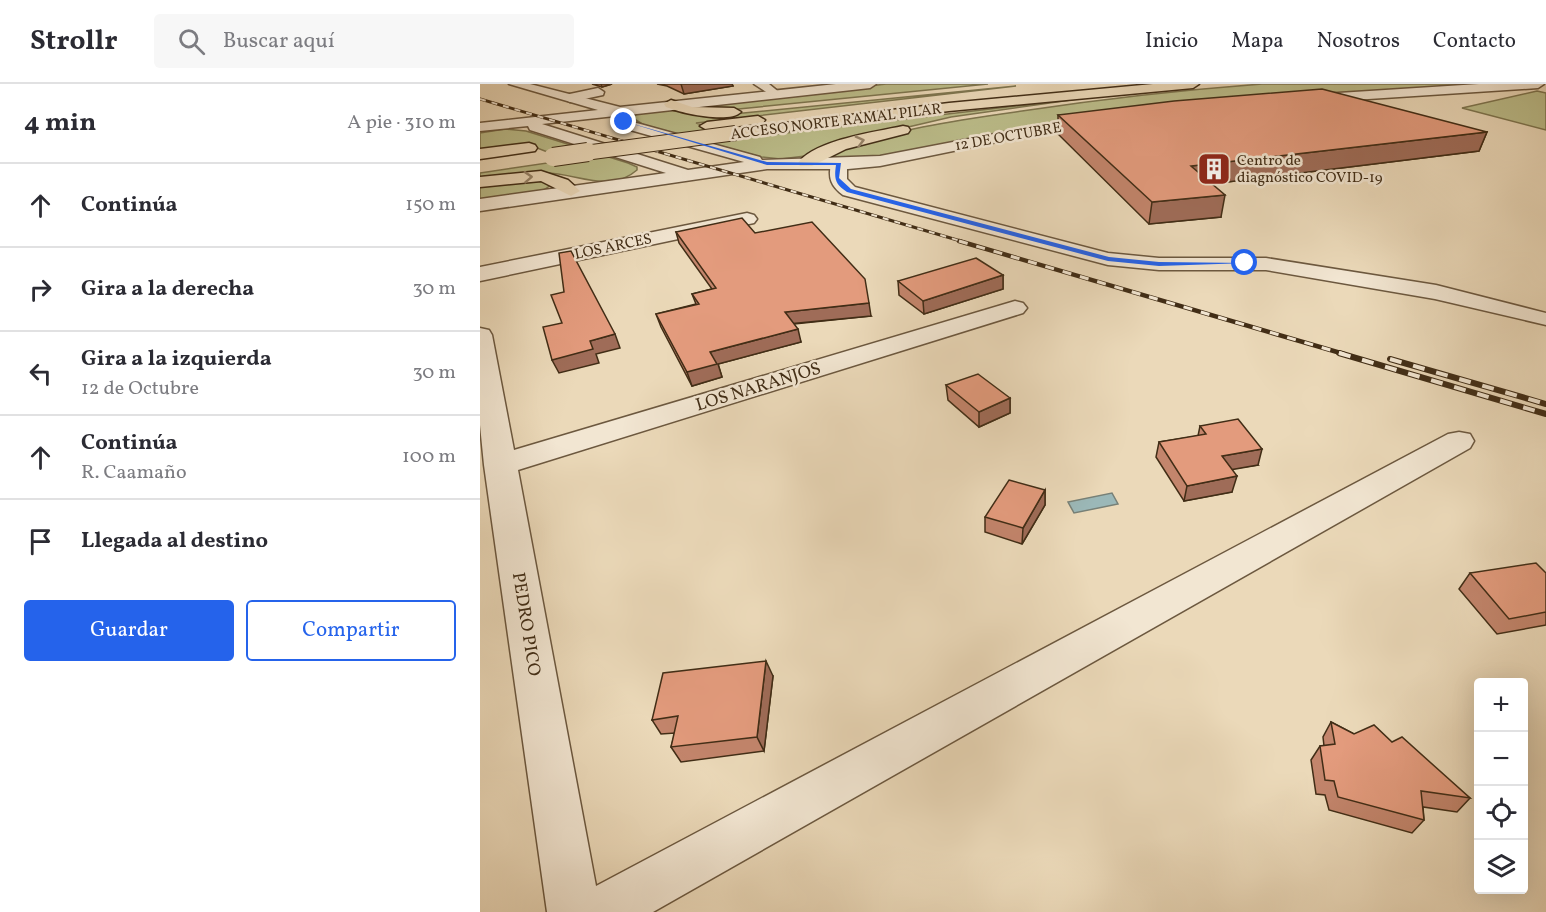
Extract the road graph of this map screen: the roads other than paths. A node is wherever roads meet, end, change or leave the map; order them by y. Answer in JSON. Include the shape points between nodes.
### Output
{"nodes":[{"id":1,"x":515,"y":84,"type":"edge"},
{"id":2,"x":760,"y":84,"type":"edge"},
{"id":3,"x":1090,"y":84,"type":"edge"},
{"id":4,"x":1538,"y":84,"type":"edge"},
{"id":5,"x":1199,"y":85,"type":"edge"},
{"id":6,"x":552,"y":89,"type":"edge"},
{"id":7,"x":872,"y":91,"type":"edge"},
{"id":8,"x":573,"y":93,"type":"junction"},
{"id":9,"x":603,"y":93,"type":"dead end"},
{"id":10,"x":774,"y":93,"type":"junction"},
{"id":11,"x":629,"y":97,"type":"dead end"},
{"id":12,"x":1292,"y":100,"type":"edge"},
{"id":13,"x":671,"y":104,"type":"junction"},
{"id":14,"x":618,"y":111,"type":"junction"},
{"id":15,"x":1115,"y":119,"type":"edge"},
{"id":16,"x":516,"y":123,"type":"junction"},
{"id":17,"x":480,"y":127,"type":"edge"},
{"id":18,"x":480,"y":154,"type":"edge"},
{"id":19,"x":646,"y":160,"type":"junction"},
{"id":20,"x":806,"y":163,"type":"junction"},
{"id":21,"x":767,"y":164,"type":"junction"},
{"id":22,"x":839,"y":164,"type":"junction"},
{"id":23,"x":480,"y":166,"type":"edge"},
{"id":24,"x":687,"y":175,"type":"junction"},
{"id":25,"x":480,"y":182,"type":"edge"},
{"id":26,"x":621,"y":184,"type":"junction"},
{"id":27,"x":571,"y":191,"type":"junction"},
{"id":28,"x":480,"y":206,"type":"edge"},
{"id":29,"x":747,"y":219,"type":"dead end"},
{"id":30,"x":480,"y":274,"type":"edge"},
{"id":31,"x":1015,"y":308,"type":"dead end"},
{"id":32,"x":1542,"y":319,"type":"dead end"},
{"id":33,"x":480,"y":335,"type":"edge"},
{"id":34,"x":1459,"y":441,"type":"dead end"},
{"id":35,"x":500,"y":465,"type":"junction"},
{"id":36,"x":574,"y":912,"type":"edge"},
{"id":37,"x":601,"y":912,"type":"edge"}],
"edges":[{"from":1,"to":6,"type":"street"},
{"from":2,"to":10,"type":"street"},
{"from":3,"to":18,"type":"highway","name":"ACCESO NORTE RAMAL PILAR"},
{"from":4,"to":12,"type":"street"},
{"from":20,"to":5,"type":"highway","one_way":true,"via":[[845,145],[920,126],[996,111]]},
{"from":5,"to":23,"type":"highway","name":"ACCESO NORTE RAMAL PILAR","bridge":true,"via":[[960,106]]},
{"from":6,"to":8,"type":"street"},
{"from":7,"to":10,"type":"street"},
{"from":7,"to":13,"type":"highway","via":[[722,113],[690,111]]},
{"from":8,"to":9,"type":"street"},
{"from":8,"to":14,"type":"street"},
{"from":10,"to":13,"type":"street"},
{"from":11,"to":13,"type":"street"},
{"from":13,"to":14,"type":"street"},
{"from":14,"to":16,"type":"street"},
{"from":14,"to":21,"type":"street","via":[[628,124]]},
{"from":15,"to":22,"type":"street","name":"12 DE OCTUBRE","via":[[1031,131],[898,158]]},
{"from":16,"to":17,"type":"street"},
{"from":16,"to":19,"type":"street"},
{"from":19,"to":24,"type":"street"},
{"from":19,"to":26,"type":"street","via":[[643,172]]},
{"from":20,"to":21,"type":"street","name":"12 DE OCTUBRE"},
{"from":20,"to":22,"type":"street","name":"12 DE OCTUBRE"},
{"from":21,"to":24,"type":"street","name":"12 DE OCTUBRE"},
{"from":22,"to":32,"type":"street","via":[[836,178],[849,190],[1108,259],[1159,264],[1266,264],[1436,292]]},
{"from":24,"to":26,"type":"street","name":"12 DE OCTUBRE"},
{"from":25,"to":27,"type":"highway","one_way":true,"via":[[542,176],[560,180]]},
{"from":26,"to":27,"type":"street","name":"12 DE OCTUBRE"},
{"from":27,"to":28,"type":"street","name":"12 DE OCTUBRE"},
{"from":29,"to":30,"type":"street","name":"LOS ARCES"},
{"from":31,"to":35,"type":"street","name":"LOS NARANJOS"},
{"from":33,"to":35,"type":"street","name":"PEDRO PICO"},
{"from":34,"to":37,"type":"street"},
{"from":35,"to":36,"type":"street","name":"PEDRO PICO"}]}
